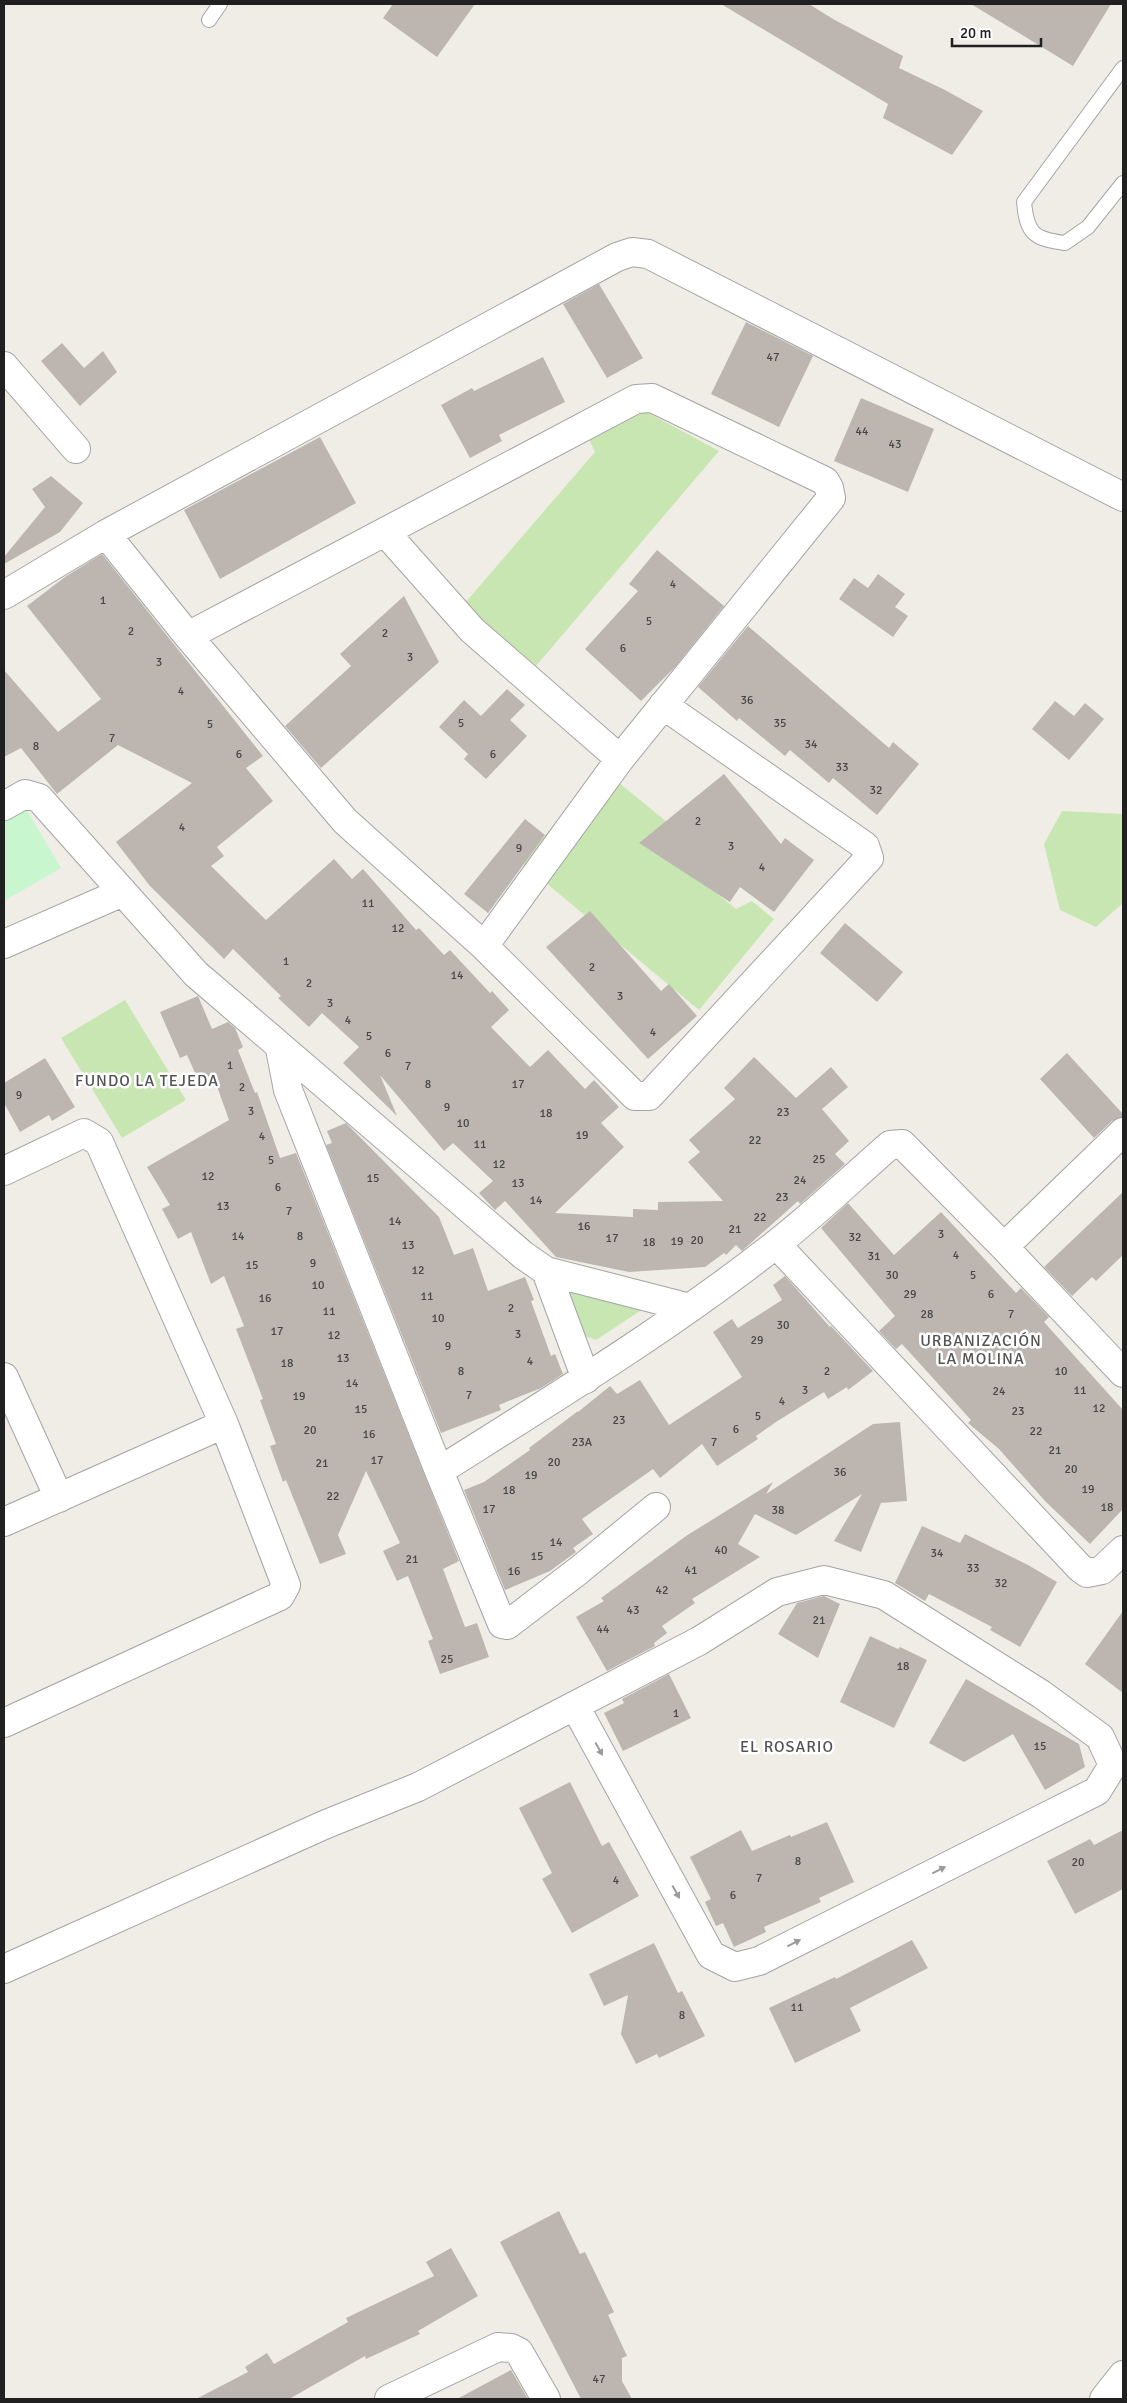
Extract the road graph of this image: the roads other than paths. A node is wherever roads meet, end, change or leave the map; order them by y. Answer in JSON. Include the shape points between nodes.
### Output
{"nodes":[{"id":1,"x":220,"y":4,"type":"edge"},
{"id":2,"x":208,"y":20,"type":"dead end"},
{"id":3,"x":1123,"y":68,"type":"edge"},
{"id":4,"x":1123,"y":183,"type":"edge"},
{"id":5,"x":4,"y":366,"type":"edge"},
{"id":6,"x":76,"y":449,"type":"dead end"},
{"id":7,"x":1123,"y":497,"type":"edge"},
{"id":8,"x":386,"y":532,"type":"junction"},
{"id":9,"x":106,"y":534,"type":"junction"},
{"id":10,"x":4,"y":595,"type":"edge"},
{"id":11,"x":188,"y":636,"type":"junction"},
{"id":12,"x":663,"y":705,"type":"junction"},
{"id":13,"x":620,"y":759,"type":"junction"},
{"id":14,"x":4,"y":806,"type":"edge"},
{"id":15,"x":123,"y":892,"type":"junction"},
{"id":16,"x":4,"y":944,"type":"edge"},
{"id":17,"x":484,"y":946,"type":"junction"},
{"id":18,"x":280,"y":1049,"type":"junction"},
{"id":19,"x":1123,"y":1132,"type":"edge"},
{"id":20,"x":4,"y":1171,"type":"edge"},
{"id":21,"x":776,"y":1244,"type":"junction"},
{"id":22,"x":1004,"y":1247,"type":"junction"},
{"id":23,"x":546,"y":1271,"type":"junction"},
{"id":24,"x":690,"y":1308,"type":"junction"},
{"id":25,"x":1123,"y":1373,"type":"edge"},
{"id":26,"x":4,"y":1376,"type":"edge"},
{"id":27,"x":586,"y":1379,"type":"junction"},
{"id":28,"x":224,"y":1424,"type":"junction"},
{"id":29,"x":439,"y":1471,"type":"junction"},
{"id":30,"x":59,"y":1498,"type":"junction"},
{"id":31,"x":656,"y":1507,"type":"dead end"},
{"id":32,"x":4,"y":1522,"type":"edge"},
{"id":33,"x":1123,"y":1550,"type":"edge"},
{"id":34,"x":576,"y":1706,"type":"junction"},
{"id":35,"x":4,"y":1723,"type":"edge"},
{"id":36,"x":4,"y":1969,"type":"edge"},
{"id":37,"x":1123,"y":2375,"type":"edge"},
{"id":38,"x":390,"y":2399,"type":"edge"},
{"id":39,"x":546,"y":2399,"type":"edge"},
{"id":40,"x":1104,"y":2399,"type":"edge"}],
"edges":[{"from":1,"to":2,"type":"lane"},
{"from":3,"to":4,"type":"lane","via":[[1024,202],[1026,224],[1042,240],[1065,243],[1088,227]]},
{"from":5,"to":6,"type":"street"},
{"from":7,"to":9,"type":"street","via":[[648,254],[632,252],[617,257]]},
{"from":8,"to":11,"type":"street"},
{"from":8,"to":12,"type":"street","via":[[644,397],[825,481],[831,498]]},
{"from":8,"to":13,"type":"street","via":[[472,630]]},
{"from":9,"to":10,"type":"street"},
{"from":9,"to":11,"type":"street"},
{"from":11,"to":17,"type":"street","via":[[345,821]]},
{"from":12,"to":13,"type":"street"},
{"from":12,"to":17,"type":"street","via":[[865,846],[869,858],[649,1096],[635,1096]]},
{"from":13,"to":17,"type":"street"},
{"from":14,"to":15,"type":"street","via":[[25,794],[38,798]]},
{"from":15,"to":16,"type":"street"},
{"from":15,"to":18,"type":"street","via":[[180,959]]},
{"from":18,"to":23,"type":"street","via":[[501,1239]]},
{"from":18,"to":29,"type":"street","via":[[288,1090]]},
{"from":19,"to":22,"type":"street"},
{"from":20,"to":28,"type":"street","via":[[84,1133],[99,1142]]},
{"from":21,"to":22,"type":"street","via":[[896,1143],[902,1144],[936,1176]]},
{"from":21,"to":24,"type":"street"},
{"from":21,"to":33,"type":"street","via":[[1080,1568],[1087,1573],[1102,1570]]},
{"from":22,"to":25,"type":"street"},
{"from":23,"to":24,"type":"street"},
{"from":23,"to":27,"type":"street"},
{"from":24,"to":27,"type":"street"},
{"from":26,"to":30,"type":"street"},
{"from":27,"to":29,"type":"street"},
{"from":28,"to":30,"type":"street"},
{"from":28,"to":35,"type":"street","via":[[286,1585],[280,1596]]},
{"from":29,"to":31,"type":"street","via":[[504,1626]]},
{"from":30,"to":32,"type":"street"},
{"from":34,"to":34,"type":"street","one_way":true,"via":[[711,1955],[736,1967],[759,1961],[1097,1791],[1113,1766],[1100,1737],[1041,1694],[884,1596],[824,1580],[777,1592],[699,1641]]},
{"from":34,"to":36,"type":"street","via":[[418,1787],[324,1825]]},
{"from":37,"to":40,"type":"street"},
{"from":38,"to":39,"type":"street","via":[[498,2347],[519,2352]]}]}
